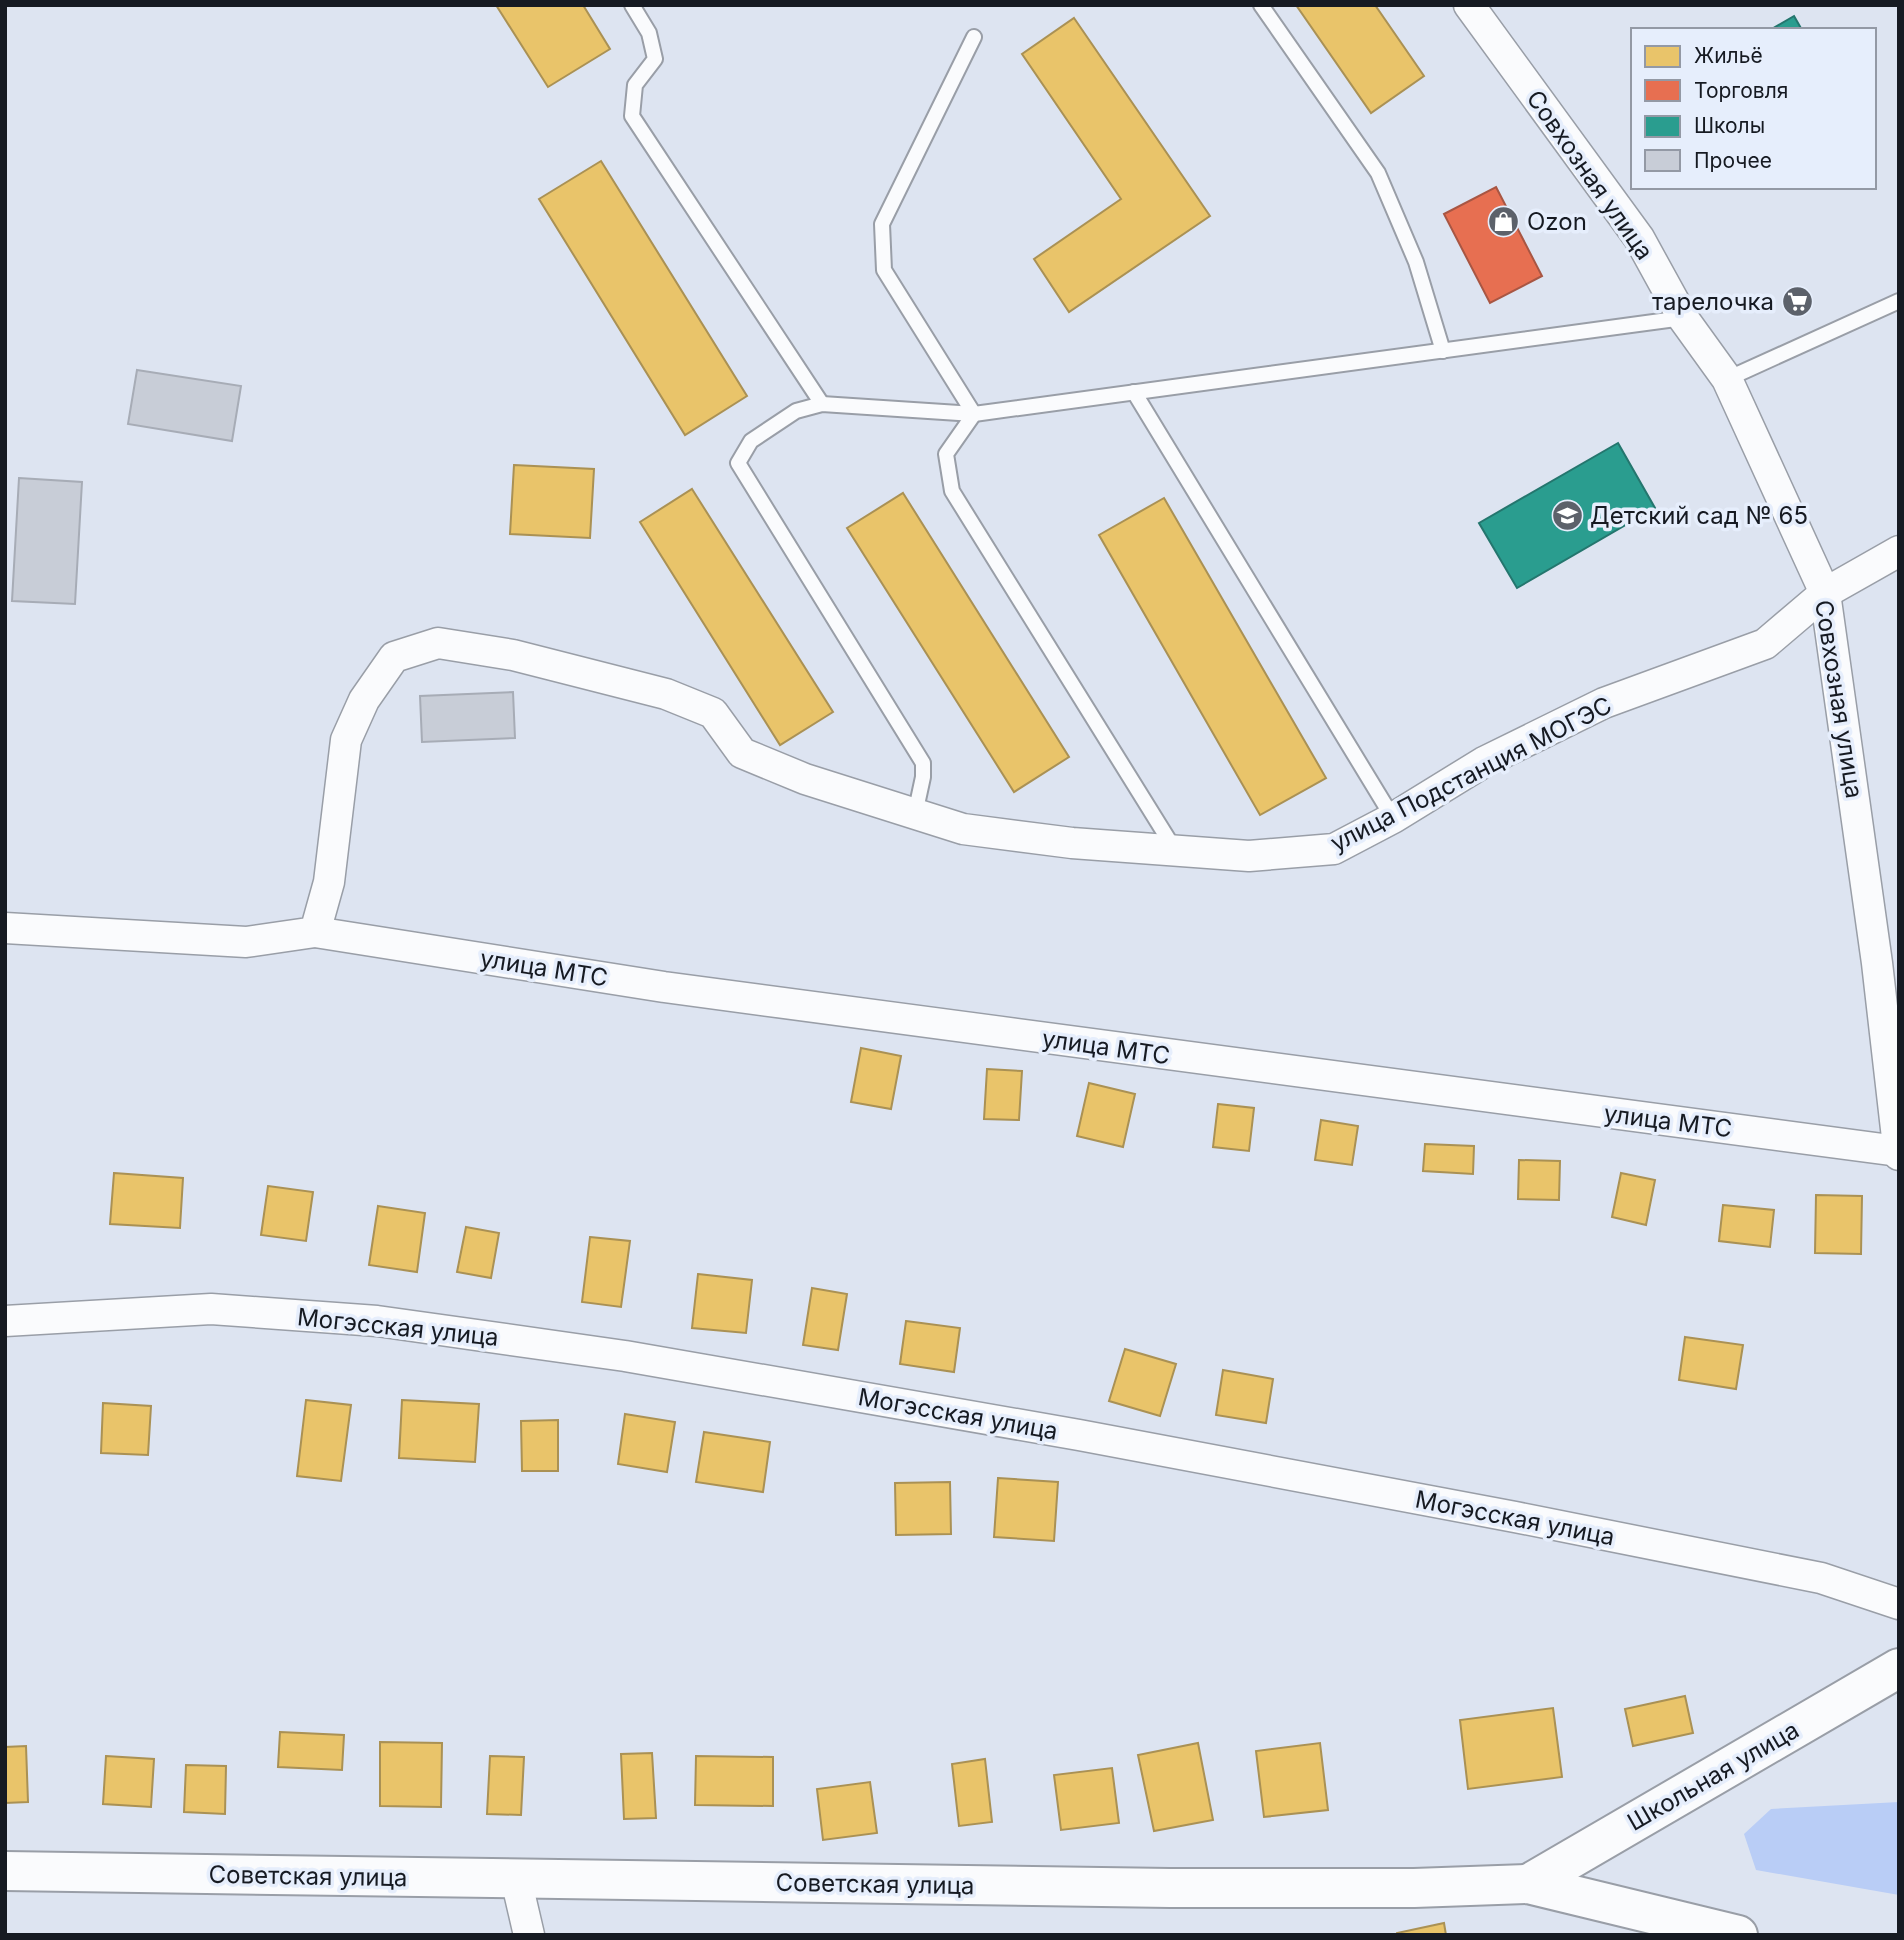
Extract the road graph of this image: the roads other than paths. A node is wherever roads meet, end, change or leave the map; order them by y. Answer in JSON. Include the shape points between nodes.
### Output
{"nodes":[{"id":1,"x":632,"y":5,"type":"edge"},
{"id":2,"x":1261,"y":5,"type":"edge"},
{"id":3,"x":1469,"y":5,"type":"edge"},
{"id":4,"x":974,"y":37,"type":"dead end"},
{"id":5,"x":1899,"y":301,"type":"edge"},
{"id":6,"x":1684,"y":318,"type":"junction"},
{"id":7,"x":1443,"y":351,"type":"junction"},
{"id":8,"x":1727,"y":379,"type":"junction"},
{"id":9,"x":1134,"y":392,"type":"junction"},
{"id":10,"x":822,"y":404,"type":"junction"},
{"id":11,"x":974,"y":414,"type":"junction"},
{"id":12,"x":1899,"y":551,"type":"edge"},
{"id":13,"x":1825,"y":593,"type":"junction"},
{"id":14,"x":915,"y":814,"type":"junction"},
{"id":15,"x":1393,"y":818,"type":"junction"},
{"id":16,"x":1176,"y":851,"type":"junction"},
{"id":17,"x":5,"y":928,"type":"edge"},
{"id":18,"x":315,"y":932,"type":"junction"},
{"id":19,"x":1888,"y":961,"type":"edge"},
{"id":20,"x":1898,"y":1153,"type":"edge"},
{"id":21,"x":5,"y":1321,"type":"edge"},
{"id":22,"x":1899,"y":1604,"type":"edge"},
{"id":23,"x":1899,"y":1668,"type":"edge"},
{"id":24,"x":5,"y":1871,"type":"edge"},
{"id":25,"x":516,"y":1879,"type":"junction"},
{"id":26,"x":1528,"y":1884,"type":"junction"},
{"id":27,"x":528,"y":1935,"type":"edge"},
{"id":28,"x":1738,"y":1935,"type":"edge"}],
"edges":[{"from":1,"to":10,"type":"lane","via":[[649,33],[655,59],[635,85],[632,116]]},
{"from":2,"to":7,"type":"lane","via":[[1378,173],[1416,262]]},
{"from":3,"to":6,"type":"street","name":"Совхозная улица","via":[[1639,238]]},
{"from":4,"to":11,"type":"lane","via":[[882,224],[884,270]]},
{"from":5,"to":8,"type":"lane"},
{"from":6,"to":7,"type":"lane"},
{"from":6,"to":8,"type":"street","name":"Совхозная улица"},
{"from":7,"to":9,"type":"lane"},
{"from":8,"to":13,"type":"street","name":"Совхозная улица"},
{"from":9,"to":11,"type":"lane"},
{"from":9,"to":15,"type":"lane"},
{"from":10,"to":11,"type":"lane"},
{"from":10,"to":14,"type":"lane","via":[[796,411],[751,442],[738,463],[923,763]]},
{"from":11,"to":16,"type":"lane","via":[[946,454],[953,491]]},
{"from":12,"to":13,"type":"street","name":"улица Подстанция МОГЭС"},
{"from":13,"to":15,"type":"street","name":"улица Подстанция МОГЭС","via":[[1765,644],[1604,703],[1484,762]]},
{"from":13,"to":19,"type":"street","name":"Совхозная улица"},
{"from":14,"to":16,"type":"street","name":"улица Подстанция МОГЭС","via":[[977,831]]},
{"from":14,"to":18,"type":"street","name":"улица Подстанция МОГЭС","via":[[805,779],[742,753],[713,713],[666,694],[513,655],[438,643],[394,657],[364,700],[346,740],[329,882]]},
{"from":15,"to":16,"type":"street","name":"улица Подстанция МОГЭС","via":[[1334,849],[1249,856]]},
{"from":17,"to":18,"type":"street","via":[[246,942]]},
{"from":18,"to":20,"type":"street","name":"улица МТС","via":[[664,987]]},
{"from":19,"to":20,"type":"street","name":"Совхозная улица"},
{"from":21,"to":22,"type":"street","name":"Могэсская улица","via":[[211,1310],[377,1321],[625,1356],[1515,1517],[1821,1578]]},
{"from":23,"to":26,"type":"street","name":"Школьная улица"},
{"from":24,"to":25,"type":"street","name":"Советская улица"},
{"from":25,"to":26,"type":"street","name":"Советская улица","via":[[1170,1888]]},
{"from":25,"to":27,"type":"street"},
{"from":26,"to":28,"type":"street","name":"Советская улица"}]}
